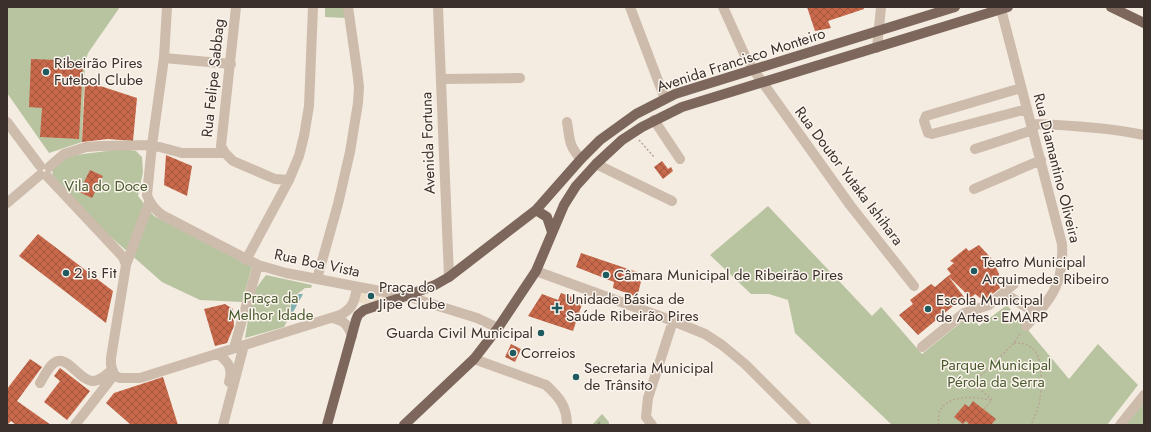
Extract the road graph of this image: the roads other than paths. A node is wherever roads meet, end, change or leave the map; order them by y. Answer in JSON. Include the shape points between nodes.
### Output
{"nodes":[{"id":1,"x":168,"y":7,"type":"edge"},
{"id":2,"x":236,"y":7,"type":"edge"},
{"id":3,"x":313,"y":7,"type":"edge"},
{"id":4,"x":348,"y":7,"type":"edge"},
{"id":5,"x":438,"y":7,"type":"edge"},
{"id":6,"x":630,"y":7,"type":"edge"},
{"id":7,"x":723,"y":7,"type":"edge"},
{"id":8,"x":881,"y":7,"type":"edge"},
{"id":9,"x":955,"y":7,"type":"edge"},
{"id":10,"x":1112,"y":7,"type":"edge"},
{"id":11,"x":1005,"y":8,"type":"edge"},
{"id":12,"x":1127,"y":10,"type":"edge"},
{"id":13,"x":1144,"y":23,"type":"edge"},
{"id":14,"x":878,"y":32,"type":"junction"},
{"id":15,"x":877,"y":48,"type":"junction"},
{"id":16,"x":164,"y":58,"type":"junction"},
{"id":17,"x":231,"y":64,"type":"junction"},
{"id":18,"x":753,"y":69,"type":"junction"},
{"id":19,"x":520,"y":78,"type":"dead end"},
{"id":20,"x":440,"y":80,"type":"junction"},
{"id":21,"x":762,"y":82,"type":"junction"},
{"id":22,"x":1022,"y":88,"type":"junction"},
{"id":23,"x":664,"y":99,"type":"junction"},
{"id":24,"x":1027,"y":109,"type":"junction"},
{"id":25,"x":654,"y":120,"type":"junction"},
{"id":26,"x":7,"y":122,"type":"edge"},
{"id":27,"x":567,"y":122,"type":"dead end"},
{"id":28,"x":1032,"y":127,"type":"junction"},
{"id":29,"x":1144,"y":135,"type":"edge"},
{"id":30,"x":152,"y":145,"type":"junction"},
{"id":31,"x":975,"y":149,"type":"dead end"},
{"id":32,"x":224,"y":153,"type":"junction"},
{"id":33,"x":581,"y":159,"type":"junction"},
{"id":34,"x":680,"y":159,"type":"dead end"},
{"id":35,"x":1041,"y":160,"type":"junction"},
{"id":36,"x":596,"y":164,"type":"junction"},
{"id":37,"x":44,"y":171,"type":"junction"},
{"id":38,"x":289,"y":180,"type":"junction"},
{"id":39,"x":974,"y":188,"type":"dead end"},
{"id":40,"x":148,"y":199,"type":"junction"},
{"id":41,"x":672,"y":201,"type":"dead end"},
{"id":42,"x":7,"y":203,"type":"edge"},
{"id":43,"x":536,"y":210,"type":"junction"},
{"id":44,"x":552,"y":232,"type":"junction"},
{"id":45,"x":246,"y":260,"type":"junction"},
{"id":46,"x":126,"y":265,"type":"junction"},
{"id":47,"x":258,"y":265,"type":"junction"},
{"id":48,"x":536,"y":271,"type":"junction"},
{"id":49,"x":449,"y":277,"type":"junction"},
{"id":50,"x":318,"y":279,"type":"junction"},
{"id":51,"x":1014,"y":284,"type":"dead end"},
{"id":52,"x":914,"y":286,"type":"dead end"},
{"id":53,"x":356,"y":287,"type":"junction"},
{"id":54,"x":1004,"y":293,"type":"junction"},
{"id":55,"x":406,"y":296,"type":"junction"},
{"id":56,"x":1037,"y":314,"type":"junction"},
{"id":57,"x":332,"y":318,"type":"junction"},
{"id":58,"x":673,"y":321,"type":"junction"},
{"id":59,"x":1026,"y":326,"type":"road end"},
{"id":60,"x":498,"y":328,"type":"junction"},
{"id":61,"x":352,"y":336,"type":"junction"},
{"id":62,"x":239,"y":347,"type":"junction"},
{"id":63,"x":922,"y":347,"type":"dead end"},
{"id":64,"x":218,"y":354,"type":"junction"},
{"id":65,"x":474,"y":359,"type":"junction"},
{"id":66,"x":113,"y":372,"type":"junction"},
{"id":67,"x":40,"y":383,"type":"dead end"},
{"id":68,"x":1144,"y":395,"type":"edge"},
{"id":69,"x":75,"y":425,"type":"edge"},
{"id":70,"x":218,"y":425,"type":"edge"},
{"id":71,"x":223,"y":425,"type":"edge"},
{"id":72,"x":327,"y":425,"type":"edge"},
{"id":73,"x":404,"y":425,"type":"edge"},
{"id":74,"x":567,"y":425,"type":"edge"},
{"id":75,"x":652,"y":425,"type":"edge"},
{"id":76,"x":806,"y":425,"type":"edge"},
{"id":77,"x":1120,"y":425,"type":"edge"}],
"edges":[{"from":1,"to":16,"type":"street"},
{"from":2,"to":17,"type":"street","name":"Rua Felipe Sabbag"},
{"from":3,"to":38,"type":"street","via":[[309,106],[299,156]]},
{"from":4,"to":50,"type":"street","via":[[359,87],[358,103],[350,152]]},
{"from":5,"to":20,"type":"street","name":"Avenida Fortuna"},
{"from":6,"to":23,"type":"street"},
{"from":7,"to":18,"type":"street","name":"Rua Doutor Yutaka Ishihara"},
{"from":8,"to":14,"type":"street"},
{"from":9,"to":14,"type":"main road","name":"Avenida Francisco Monteiro"},
{"from":10,"to":12,"type":"main road"},
{"from":11,"to":15,"type":"main road","name":"Avenida Francisco Monteiro"},
{"from":11,"to":22,"type":"street","name":"Rua Diamantino Oliveira"},
{"from":12,"to":13,"type":"main road"},
{"from":14,"to":15,"type":"street"},
{"from":14,"to":18,"type":"main road","name":"Avenida Francisco Monteiro"},
{"from":15,"to":21,"type":"main road","name":"Avenida Francisco Monteiro"},
{"from":16,"to":17,"type":"street"},
{"from":16,"to":30,"type":"street"},
{"from":17,"to":32,"type":"street","name":"Rua Felipe Sabbag","via":[[222,136]]},
{"from":18,"to":21,"type":"street","name":"Rua Doutor Yutaka Ishihara"},
{"from":18,"to":23,"type":"main road","name":"Avenida Francisco Monteiro"},
{"from":19,"to":20,"type":"street"},
{"from":20,"to":49,"type":"street","name":"Avenida Fortuna"},
{"from":21,"to":25,"type":"main road","name":"Avenida Francisco Monteiro","via":[[682,107]]},
{"from":21,"to":52,"type":"street","name":"Rua Doutor Yutaka Ishihara","via":[[846,199]]},
{"from":22,"to":24,"type":"street","name":"Rua Diamantino Oliveira"},
{"from":22,"to":24,"type":"street","via":[[926,116],[924,121],[928,133],[932,134]]},
{"from":23,"to":33,"type":"main road","name":"Avenida Francisco Monteiro","via":[[616,128]]},
{"from":24,"to":28,"type":"street","name":"Rua Diamantino Oliveira"},
{"from":25,"to":34,"type":"street"},
{"from":25,"to":36,"type":"main road","name":"Avenida Francisco Monteiro","via":[[622,140]]},
{"from":26,"to":37,"type":"street"},
{"from":27,"to":33,"type":"street","via":[[570,144]]},
{"from":28,"to":29,"type":"street","via":[[1085,126]]},
{"from":28,"to":31,"type":"street"},
{"from":28,"to":35,"type":"street","name":"Rua Diamantino Oliveira"},
{"from":30,"to":32,"type":"street","via":[[182,154]]},
{"from":30,"to":37,"type":"street","via":[[86,147],[64,154]]},
{"from":30,"to":40,"type":"street"},
{"from":32,"to":38,"type":"street","name":"Rua Felipe Sabbag","via":[[233,161],[275,179]]},
{"from":33,"to":43,"type":"main road","name":"Avenida Francisco Monteiro"},
{"from":35,"to":39,"type":"street"},
{"from":35,"to":56,"type":"street","name":"Rua Diamantino Oliveira","via":[[1058,224],[1063,260],[1060,279],[1052,296]]},
{"from":36,"to":41,"type":"street"},
{"from":36,"to":44,"type":"main road","name":"Avenida Francisco Monteiro","via":[[570,195]]},
{"from":37,"to":42,"type":"street"},
{"from":37,"to":46,"type":"street","via":[[123,257]]},
{"from":38,"to":45,"type":"street"},
{"from":40,"to":45,"type":"street","name":"Rua Boa Vista","via":[[162,215]]},
{"from":40,"to":46,"type":"street"},
{"from":43,"to":44,"type":"main road","via":[[547,217]]},
{"from":43,"to":49,"type":"main road","name":"Avenida Francisco Monteiro"},
{"from":44,"to":48,"type":"main road","name":"Avenida Francisco Monteiro"},
{"from":45,"to":47,"type":"street","name":"Rua Boa Vista"},
{"from":46,"to":66,"type":"street","via":[[111,358]]},
{"from":47,"to":50,"type":"street","name":"Rua Boa Vista"},
{"from":47,"to":62,"type":"street"},
{"from":48,"to":58,"type":"street"},
{"from":48,"to":60,"type":"main road","name":"Avenida Francisco Monteiro"},
{"from":49,"to":55,"type":"main road","name":"Avenida Francisco Monteiro"},
{"from":50,"to":53,"type":"street","name":"Rua Boa Vista"},
{"from":51,"to":54,"type":"street"},
{"from":53,"to":55,"type":"street","name":"Rua Boa Vista"},
{"from":53,"to":57,"type":"street","via":[[350,309]]},
{"from":54,"to":56,"type":"street"},
{"from":54,"to":63,"type":"street","via":[[989,305],[964,313]]},
{"from":55,"to":60,"type":"street","name":"Rua Boa Vista","via":[[477,318]]},
{"from":55,"to":61,"type":"main road","name":"Avenida Francisco Monteiro","via":[[361,312]]},
{"from":56,"to":59,"type":"street","name":"Rua Diamantino Oliveira"},
{"from":57,"to":61,"type":"street","via":[[343,322]]},
{"from":57,"to":62,"type":"street"},
{"from":58,"to":75,"type":"street","via":[[648,398],[646,417]]},
{"from":58,"to":76,"type":"street","via":[[705,334],[722,345],[745,364]]},
{"from":60,"to":65,"type":"main road","name":"Avenida Francisco Monteiro"},
{"from":61,"to":72,"type":"main road"},
{"from":62,"to":64,"type":"street"},
{"from":62,"to":71,"type":"street"},
{"from":64,"to":66,"type":"street","via":[[140,378],[120,378]]},
{"from":64,"to":70,"type":"street","via":[[227,361],[232,374]]},
{"from":65,"to":73,"type":"main road","name":"Avenida Francisco Monteiro"},
{"from":65,"to":74,"type":"street","via":[[546,385],[564,405]]},
{"from":66,"to":67,"type":"street","via":[[93,381],[83,378],[68,363],[57,361]]},
{"from":66,"to":69,"type":"street"},
{"from":68,"to":77,"type":"street"}]}
